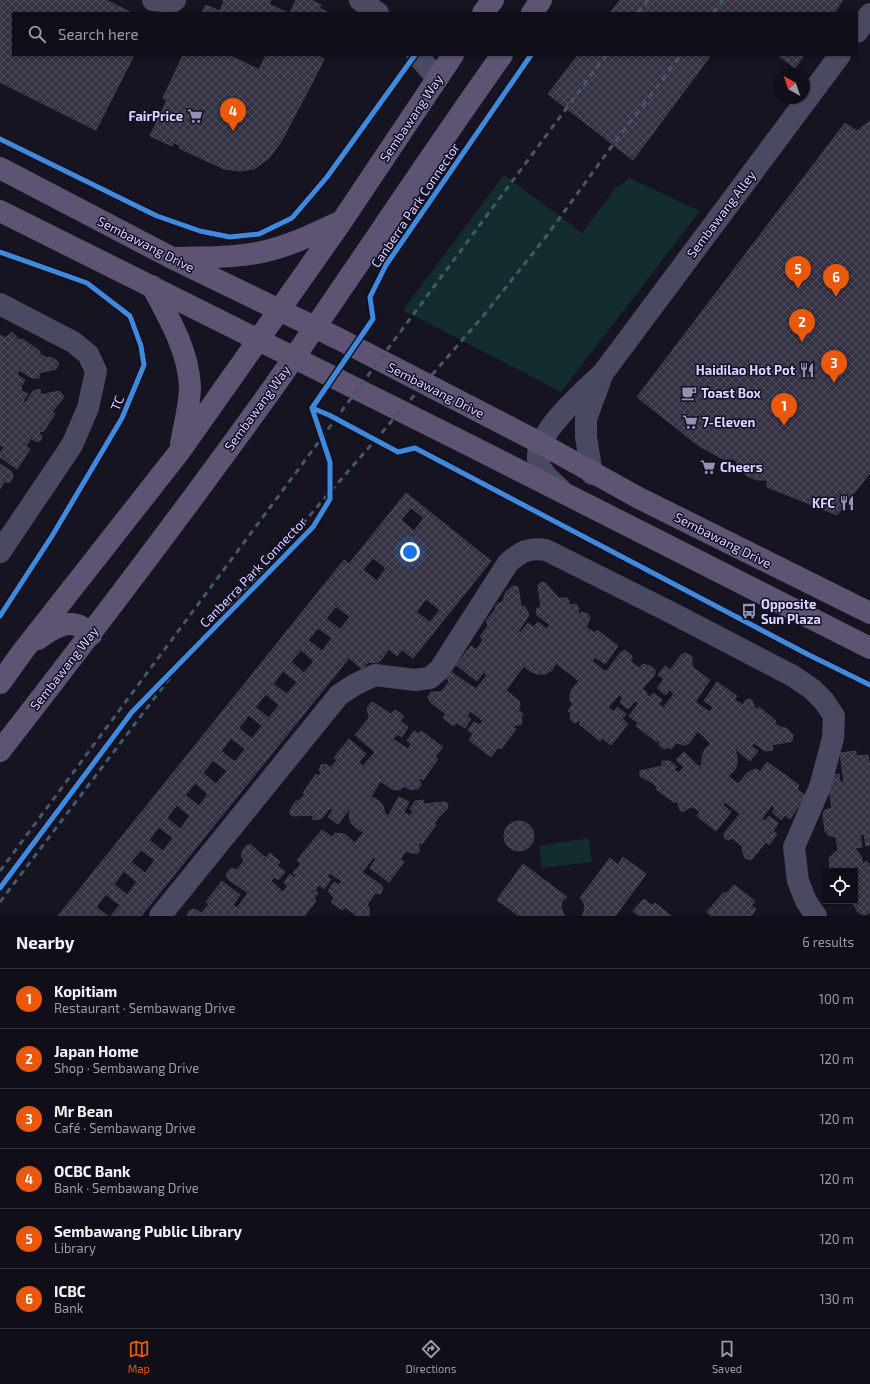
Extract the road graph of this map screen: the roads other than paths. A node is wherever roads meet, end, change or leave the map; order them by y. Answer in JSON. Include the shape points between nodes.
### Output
{"nodes":[{"id":1,"x":153,"y":0,"type":"edge"},
{"id":2,"x":175,"y":0,"type":"edge"},
{"id":3,"x":360,"y":0,"type":"edge"},
{"id":4,"x":493,"y":0,"type":"edge"},
{"id":5,"x":541,"y":0,"type":"edge"},
{"id":6,"x":377,"y":12,"type":"edge"},
{"id":7,"x":484,"y":12,"type":"edge"},
{"id":8,"x":533,"y":12,"type":"edge"},
{"id":9,"x":870,"y":14,"type":"edge"},
{"id":10,"x":858,"y":31,"type":"edge"},
{"id":11,"x":418,"y":56,"type":"edge"},
{"id":12,"x":452,"y":56,"type":"edge"},
{"id":13,"x":501,"y":56,"type":"edge"},
{"id":14,"x":839,"y":56,"type":"edge"},
{"id":15,"x":437,"y":78,"type":"junction"},
{"id":16,"x":0,"y":168,"type":"edge"},
{"id":17,"x":0,"y":211,"type":"edge"},
{"id":18,"x":342,"y":222,"type":"junction"},
{"id":19,"x":172,"y":258,"type":"junction"},
{"id":20,"x":152,"y":286,"type":"junction"},
{"id":21,"x":0,"y":304,"type":"edge"},
{"id":22,"x":278,"y":310,"type":"junction"},
{"id":23,"x":315,"y":327,"type":"junction"},
{"id":24,"x":257,"y":340,"type":"junction"},
{"id":25,"x":294,"y":358,"type":"junction"},
{"id":26,"x":602,"y":373,"type":"junction"},
{"id":27,"x":540,"y":443,"type":"junction"},
{"id":28,"x":180,"y":451,"type":"junction"},
{"id":29,"x":592,"y":474,"type":"junction"},
{"id":30,"x":565,"y":494,"type":"junction"},
{"id":31,"x":0,"y":552,"type":"edge"},
{"id":32,"x":870,"y":614,"type":"edge"},
{"id":33,"x":91,"y":635,"type":"junction"},
{"id":34,"x":870,"y":648,"type":"edge"},
{"id":35,"x":23,"y":652,"type":"junction"},
{"id":36,"x":0,"y":683,"type":"edge"},
{"id":37,"x":0,"y":751,"type":"edge"},
{"id":38,"x":160,"y":916,"type":"edge"},
{"id":39,"x":816,"y":916,"type":"edge"}],
"edges":[{"from":1,"to":2,"type":"lane"},
{"from":3,"to":6,"type":"lane"},
{"from":4,"to":7,"type":"main road"},
{"from":5,"to":8,"type":"main road"},
{"from":9,"to":10,"type":"lane"},
{"from":11,"to":15,"type":"lane"},
{"from":12,"to":15,"type":"main road","name":"Sembawang Way"},
{"from":13,"to":23,"type":"main road","name":"Sembawang Way","via":[[454,121]]},
{"from":14,"to":26,"type":"lane","name":"Sembawang Alley"},
{"from":15,"to":18,"type":"main road","name":"Sembawang Way"},
{"from":16,"to":19,"type":"main road","name":"Sembawang Drive"},
{"from":17,"to":20,"type":"main road"},
{"from":18,"to":19,"type":"main road","via":[[288,245],[262,252],[231,257]]},
{"from":18,"to":22,"type":"main road","name":"Sembawang Way"},
{"from":19,"to":22,"type":"main road","name":"Sembawang Drive"},
{"from":20,"to":24,"type":"main road"},
{"from":20,"to":28,"type":"main road","via":[[186,359],[190,387]]},
{"from":21,"to":31,"type":"lane","via":[[73,342],[88,354],[96,371],[88,408],[72,445]]},
{"from":22,"to":23,"type":"main road","name":"Sembawang Drive"},
{"from":22,"to":24,"type":"main road","name":"Sembawang Way"},
{"from":23,"to":25,"type":"main road","name":"Sembawang Way"},
{"from":23,"to":27,"type":"main road","name":"Sembawang Drive"},
{"from":24,"to":25,"type":"main road"},
{"from":24,"to":28,"type":"main road","name":"Sembawang Way"},
{"from":25,"to":30,"type":"main road"},
{"from":25,"to":33,"type":"main road","name":"Sembawang Way"},
{"from":26,"to":27,"type":"lane","name":"Sembawang Alley","via":[[572,402]]},
{"from":26,"to":29,"type":"lane","name":"Sembawang Alley","via":[[586,419]]},
{"from":27,"to":29,"type":"main road","name":"Sembawang Drive"},
{"from":27,"to":30,"type":"lane","via":[[538,459],[542,471]]},
{"from":28,"to":35,"type":"main road","name":"Sembawang Way"},
{"from":29,"to":32,"type":"main road","name":"Sembawang Drive"},
{"from":30,"to":34,"type":"main road"},
{"from":33,"to":35,"type":"main road","via":[[84,626],[61,626],[49,631]]},
{"from":33,"to":37,"type":"main road","name":"Sembawang Way"},
{"from":35,"to":36,"type":"main road","name":"Sembawang Way"},
{"from":38,"to":39,"type":"lane","via":[[333,690],[354,685],[375,675],[415,680],[430,678],[440,669],[508,563],[520,552],[535,548],[546,550],[793,676],[824,701],[834,716],[833,738],[820,787],[794,847],[798,881],[806,901]]}]}
